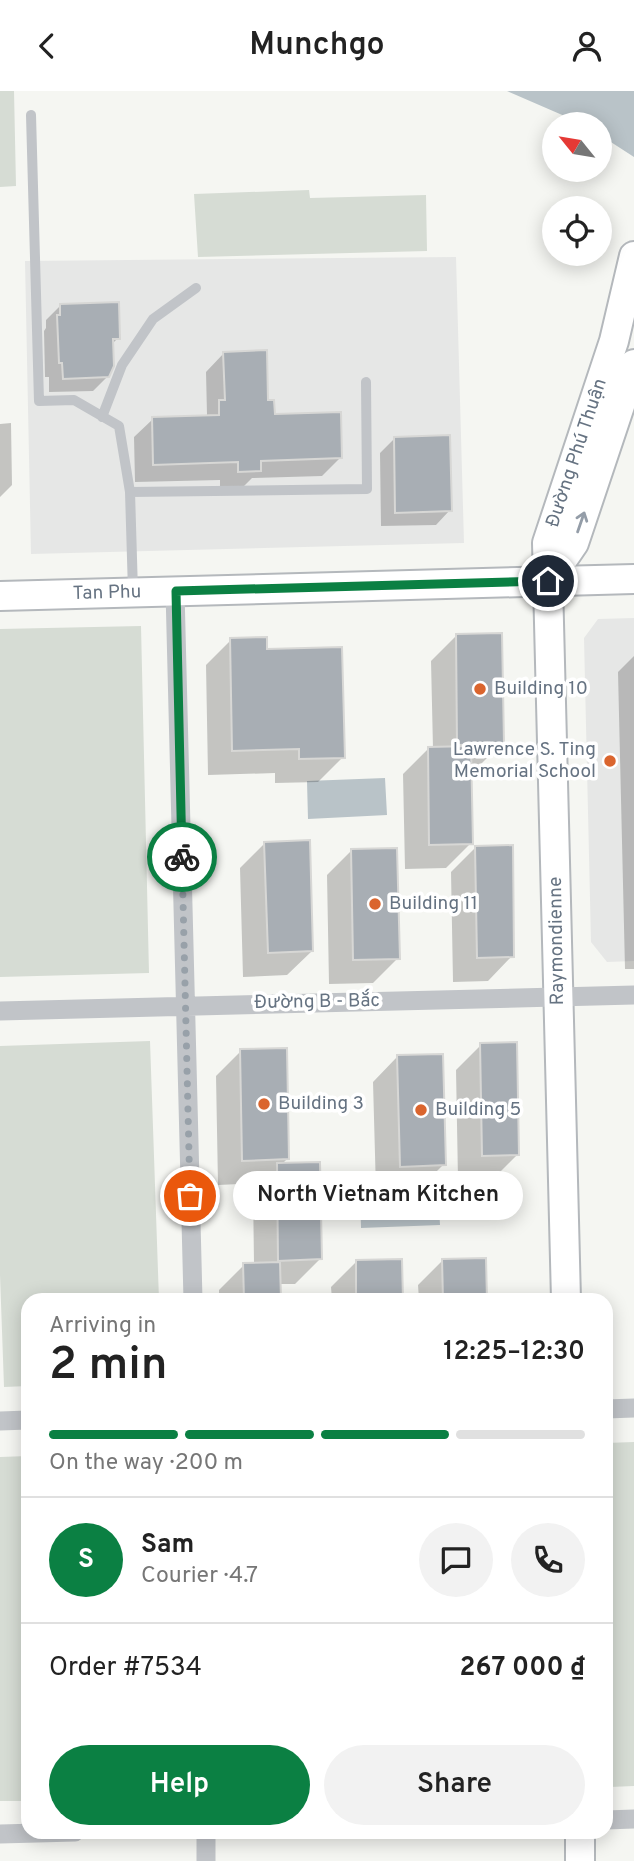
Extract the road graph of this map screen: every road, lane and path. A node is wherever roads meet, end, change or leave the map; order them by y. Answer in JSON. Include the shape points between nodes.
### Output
{"nodes":[{"id":1,"x":31,"y":115,"type":"dead end"},
{"id":2,"x":634,"y":256,"type":"edge"},
{"id":3,"x":196,"y":288,"type":"dead end"},
{"id":4,"x":634,"y":364,"type":"edge"},
{"id":5,"x":366,"y":382,"type":"dead end"},
{"id":6,"x":102,"y":417,"type":"junction"},
{"id":7,"x":130,"y":492,"type":"junction"},
{"id":8,"x":634,"y":579,"type":"edge"},
{"id":9,"x":548,"y":581,"type":"junction"},
{"id":10,"x":176,"y":591,"type":"junction"},
{"id":11,"x":133,"y":592,"type":"junction"},
{"id":12,"x":0,"y":596,"type":"edge"},
{"id":13,"x":634,"y":995,"type":"edge"},
{"id":14,"x":558,"y":997,"type":"junction"},
{"id":15,"x":186,"y":1005,"type":"junction"},
{"id":16,"x":0,"y":1011,"type":"edge"},
{"id":17,"x":193,"y":1293,"type":"edge"},
{"id":18,"x":566,"y":1293,"type":"edge"},
{"id":19,"x":634,"y":1408,"type":"edge"},
{"id":20,"x":613,"y":1409,"type":"edge"},
{"id":21,"x":21,"y":1420,"type":"edge"},
{"id":22,"x":0,"y":1421,"type":"edge"},
{"id":23,"x":634,"y":1819,"type":"edge"},
{"id":24,"x":613,"y":1820,"type":"edge"},
{"id":25,"x":21,"y":1833,"type":"edge"},
{"id":26,"x":0,"y":1834,"type":"edge"},
{"id":27,"x":206,"y":1839,"type":"edge"},
{"id":28,"x":580,"y":1839,"type":"edge"},
{"id":29,"x":206,"y":1861,"type":"edge"},
{"id":30,"x":580,"y":1861,"type":"edge"}],
"edges":[{"from":1,"to":6,"type":"lane","via":[[39,401],[74,400]]},
{"from":2,"to":9,"type":"street","name":"Đường Phú Thuận","via":[[614,341],[547,543]]},
{"from":3,"to":6,"type":"lane","via":[[153,320],[122,365]]},
{"from":9,"to":4,"type":"street","name":"Đường Phú Thuận","one_way":true,"via":[[574,543]]},
{"from":5,"to":7,"type":"lane","via":[[368,489]]},
{"from":6,"to":7,"type":"lane","via":[[119,426]]},
{"from":7,"to":11,"type":"lane"},
{"from":8,"to":9,"type":"street","name":"Tan Phu"},
{"from":9,"to":10,"type":"street","name":"Tan Phu"},
{"from":9,"to":14,"type":"street","name":"Raymondienne"},
{"from":10,"to":11,"type":"street","name":"Tan Phu"},
{"from":10,"to":15,"type":"street"},
{"from":11,"to":12,"type":"street","name":"Tan Phu"},
{"from":13,"to":14,"type":"street","name":"Đường B - Bắc"},
{"from":14,"to":15,"type":"street","name":"Đường B - Bắc"},
{"from":14,"to":18,"type":"street","name":"Raymondienne"},
{"from":15,"to":16,"type":"street","name":"Đường B - Bắc"},
{"from":15,"to":17,"type":"street"},
{"from":19,"to":20,"type":"street"},
{"from":21,"to":22,"type":"street"},
{"from":23,"to":24,"type":"street"},
{"from":25,"to":26,"type":"street"},
{"from":27,"to":29,"type":"street"},
{"from":28,"to":30,"type":"street"}]}
